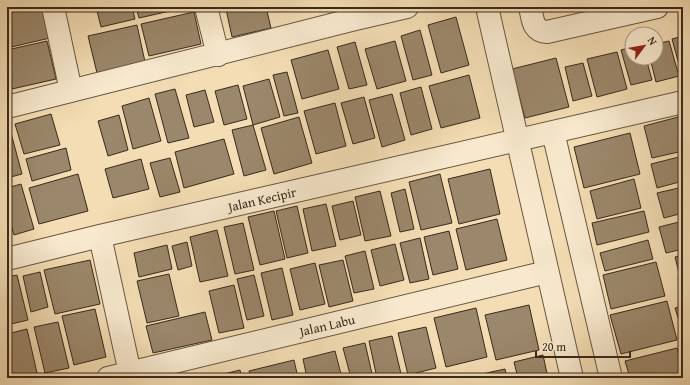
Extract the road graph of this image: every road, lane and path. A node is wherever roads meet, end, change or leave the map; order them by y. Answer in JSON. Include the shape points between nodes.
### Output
{"nodes":[{"id":1,"x":53,"y":7,"type":"edge"},
{"id":2,"x":206,"y":7,"type":"edge"},
{"id":3,"x":408,"y":7,"type":"edge"},
{"id":4,"x":487,"y":7,"type":"edge"},
{"id":5,"x":530,"y":7,"type":"edge"},
{"id":6,"x":657,"y":7,"type":"edge"},
{"id":7,"x":354,"y":13,"type":"edge"},
{"id":8,"x":218,"y":54,"type":"junction"},
{"id":9,"x":70,"y":91,"type":"junction"},
{"id":10,"x":683,"y":102,"type":"edge"},
{"id":11,"x":7,"y":107,"type":"edge"},
{"id":12,"x":553,"y":132,"type":"junction"},
{"id":13,"x":518,"y":140,"type":"junction"},
{"id":14,"x":100,"y":236,"type":"junction"},
{"id":15,"x":7,"y":259,"type":"edge"},
{"id":16,"x":547,"y":272,"type":"junction"},
{"id":17,"x":131,"y":375,"type":"edge"},
{"id":18,"x":108,"y":378,"type":"edge"},
{"id":19,"x":572,"y":378,"type":"edge"},
{"id":20,"x":611,"y":378,"type":"edge"}],
"edges":[{"from":1,"to":9,"type":"street"},
{"from":2,"to":8,"type":"street"},
{"from":3,"to":7,"type":"street"},
{"from":4,"to":13,"type":"street"},
{"from":5,"to":6,"type":"street","via":[[534,25],[547,32]]},
{"from":7,"to":8,"type":"street"},
{"from":8,"to":9,"type":"street"},
{"from":9,"to":11,"type":"street"},
{"from":10,"to":12,"type":"street","name":"Jalan Kecipir"},
{"from":12,"to":13,"type":"street","name":"Jalan Kecipir"},
{"from":12,"to":20,"type":"street"},
{"from":13,"to":14,"type":"street","name":"Jalan Kecipir"},
{"from":13,"to":16,"type":"street"},
{"from":14,"to":15,"type":"street","name":"Jalan Kecipir"},
{"from":14,"to":17,"type":"street"},
{"from":16,"to":17,"type":"street","name":"Jalan Labu"},
{"from":16,"to":19,"type":"street"},
{"from":17,"to":18,"type":"street","name":"Jalan Labu"}]}
